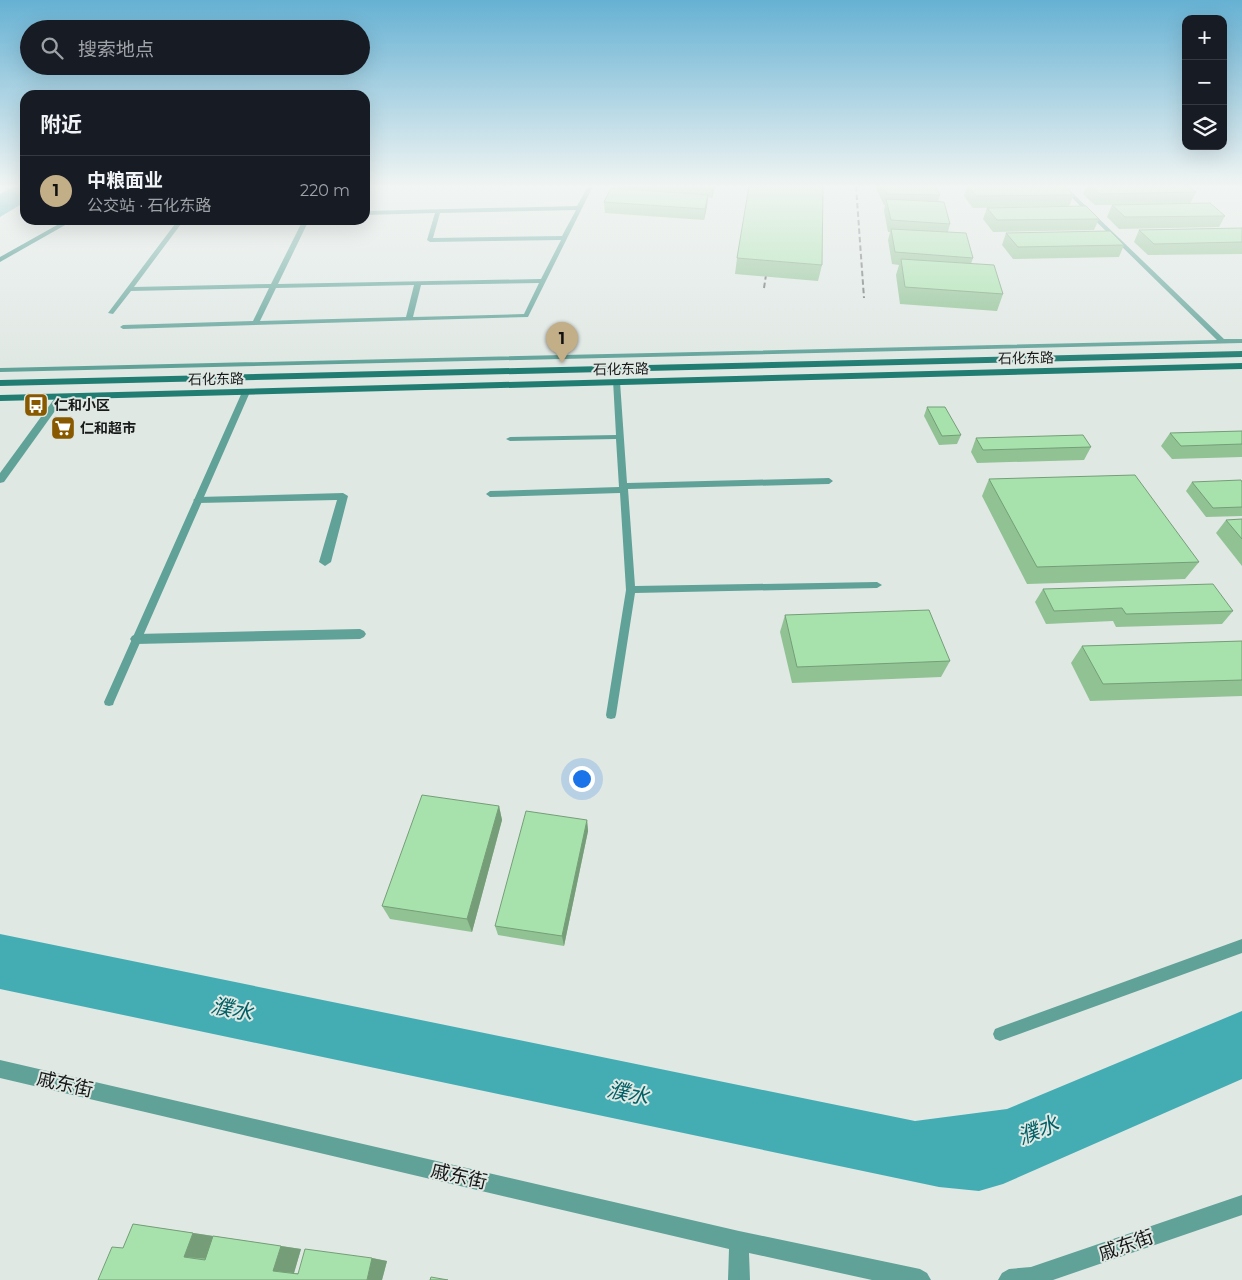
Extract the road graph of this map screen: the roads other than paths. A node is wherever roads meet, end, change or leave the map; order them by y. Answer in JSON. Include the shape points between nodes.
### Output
{"nodes":[{"id":1,"x":25,"y":246,"type":"edge"},
{"id":2,"x":162,"y":246,"type":"edge"},
{"id":3,"x":293,"y":246,"type":"edge"},
{"id":4,"x":561,"y":246,"type":"edge"},
{"id":5,"x":1124,"y":246,"type":"edge"},
{"id":6,"x":0,"y":260,"type":"edge"},
{"id":7,"x":544,"y":281,"type":"junction"},
{"id":8,"x":418,"y":284,"type":"junction"},
{"id":9,"x":273,"y":286,"type":"junction"},
{"id":10,"x":129,"y":290,"type":"junction"},
{"id":11,"x":111,"y":313,"type":"dead end"},
{"id":12,"x":409,"y":320,"type":"junction"},
{"id":13,"x":255,"y":324,"type":"junction"},
{"id":14,"x":123,"y":327,"type":"dead end"},
{"id":15,"x":1222,"y":341,"type":"junction"},
{"id":16,"x":1242,"y":341,"type":"edge"},
{"id":17,"x":1242,"y":354,"type":"edge"},
{"id":18,"x":1241,"y":368,"type":"edge"},
{"id":19,"x":0,"y":370,"type":"edge"},
{"id":20,"x":616,"y":382,"type":"junction"},
{"id":21,"x":0,"y":383,"type":"edge"},
{"id":22,"x":246,"y":392,"type":"junction"},
{"id":23,"x":60,"y":397,"type":"junction"},
{"id":24,"x":0,"y":398,"type":"edge"},
{"id":25,"x":620,"y":437,"type":"junction"},
{"id":26,"x":510,"y":439,"type":"dead end"},
{"id":27,"x":0,"y":480,"type":"edge"},
{"id":28,"x":828,"y":481,"type":"dead end"},
{"id":29,"x":623,"y":488,"type":"junction"},
{"id":30,"x":490,"y":494,"type":"dead end"},
{"id":31,"x":198,"y":500,"type":"junction"},
{"id":32,"x":325,"y":562,"type":"dead end"},
{"id":33,"x":877,"y":585,"type":"dead end"},
{"id":34,"x":631,"y":590,"type":"junction"},
{"id":35,"x":360,"y":634,"type":"dead end"},
{"id":36,"x":136,"y":639,"type":"junction"},
{"id":37,"x":108,"y":702,"type":"dead end"},
{"id":38,"x":611,"y":715,"type":"dead end"},
{"id":39,"x":1242,"y":946,"type":"edge"},
{"id":40,"x":1000,"y":1034,"type":"dead end"},
{"id":41,"x":0,"y":1069,"type":"edge"},
{"id":42,"x":1242,"y":1205,"type":"edge"},
{"id":43,"x":739,"y":1241,"type":"junction"},
{"id":44,"x":739,"y":1280,"type":"edge"},
{"id":45,"x":920,"y":1280,"type":"edge"},
{"id":46,"x":1009,"y":1280,"type":"edge"}],
"edges":[{"from":1,"to":6,"type":"main road"},
{"from":2,"to":10,"type":"lane"},
{"from":3,"to":9,"type":"lane"},
{"from":4,"to":7,"type":"lane"},
{"from":5,"to":15,"type":"lane"},
{"from":7,"to":8,"type":"lane"},
{"from":7,"to":12,"type":"lane","via":[[526,316]]},
{"from":8,"to":9,"type":"lane"},
{"from":8,"to":12,"type":"lane"},
{"from":9,"to":10,"type":"lane"},
{"from":9,"to":13,"type":"lane"},
{"from":10,"to":11,"type":"lane"},
{"from":12,"to":13,"type":"lane"},
{"from":13,"to":14,"type":"lane"},
{"from":15,"to":16,"type":"lane"},
{"from":15,"to":19,"type":"lane"},
{"from":17,"to":21,"type":"main road","name":"石化东路"},
{"from":18,"to":20,"type":"main road","name":"石化东路"},
{"from":20,"to":22,"type":"main road","name":"石化东路"},
{"from":20,"to":25,"type":"lane"},
{"from":22,"to":23,"type":"main road","name":"石化东路"},
{"from":22,"to":31,"type":"lane"},
{"from":23,"to":24,"type":"main road","name":"石化东路"},
{"from":23,"to":27,"type":"street"},
{"from":25,"to":26,"type":"lane"},
{"from":25,"to":29,"type":"lane"},
{"from":28,"to":29,"type":"lane"},
{"from":29,"to":30,"type":"lane"},
{"from":29,"to":34,"type":"lane"},
{"from":31,"to":32,"type":"street","via":[[342,496]]},
{"from":31,"to":36,"type":"lane"},
{"from":33,"to":34,"type":"lane"},
{"from":34,"to":38,"type":"lane"},
{"from":35,"to":36,"type":"street"},
{"from":36,"to":37,"type":"lane"},
{"from":39,"to":40,"type":"lane"},
{"from":41,"to":43,"type":"street","name":"戚东街"},
{"from":42,"to":46,"type":"street","name":"戚东街","via":[[1031,1277]]},
{"from":43,"to":44,"type":"street"},
{"from":43,"to":45,"type":"street","name":"戚东街"}]}
